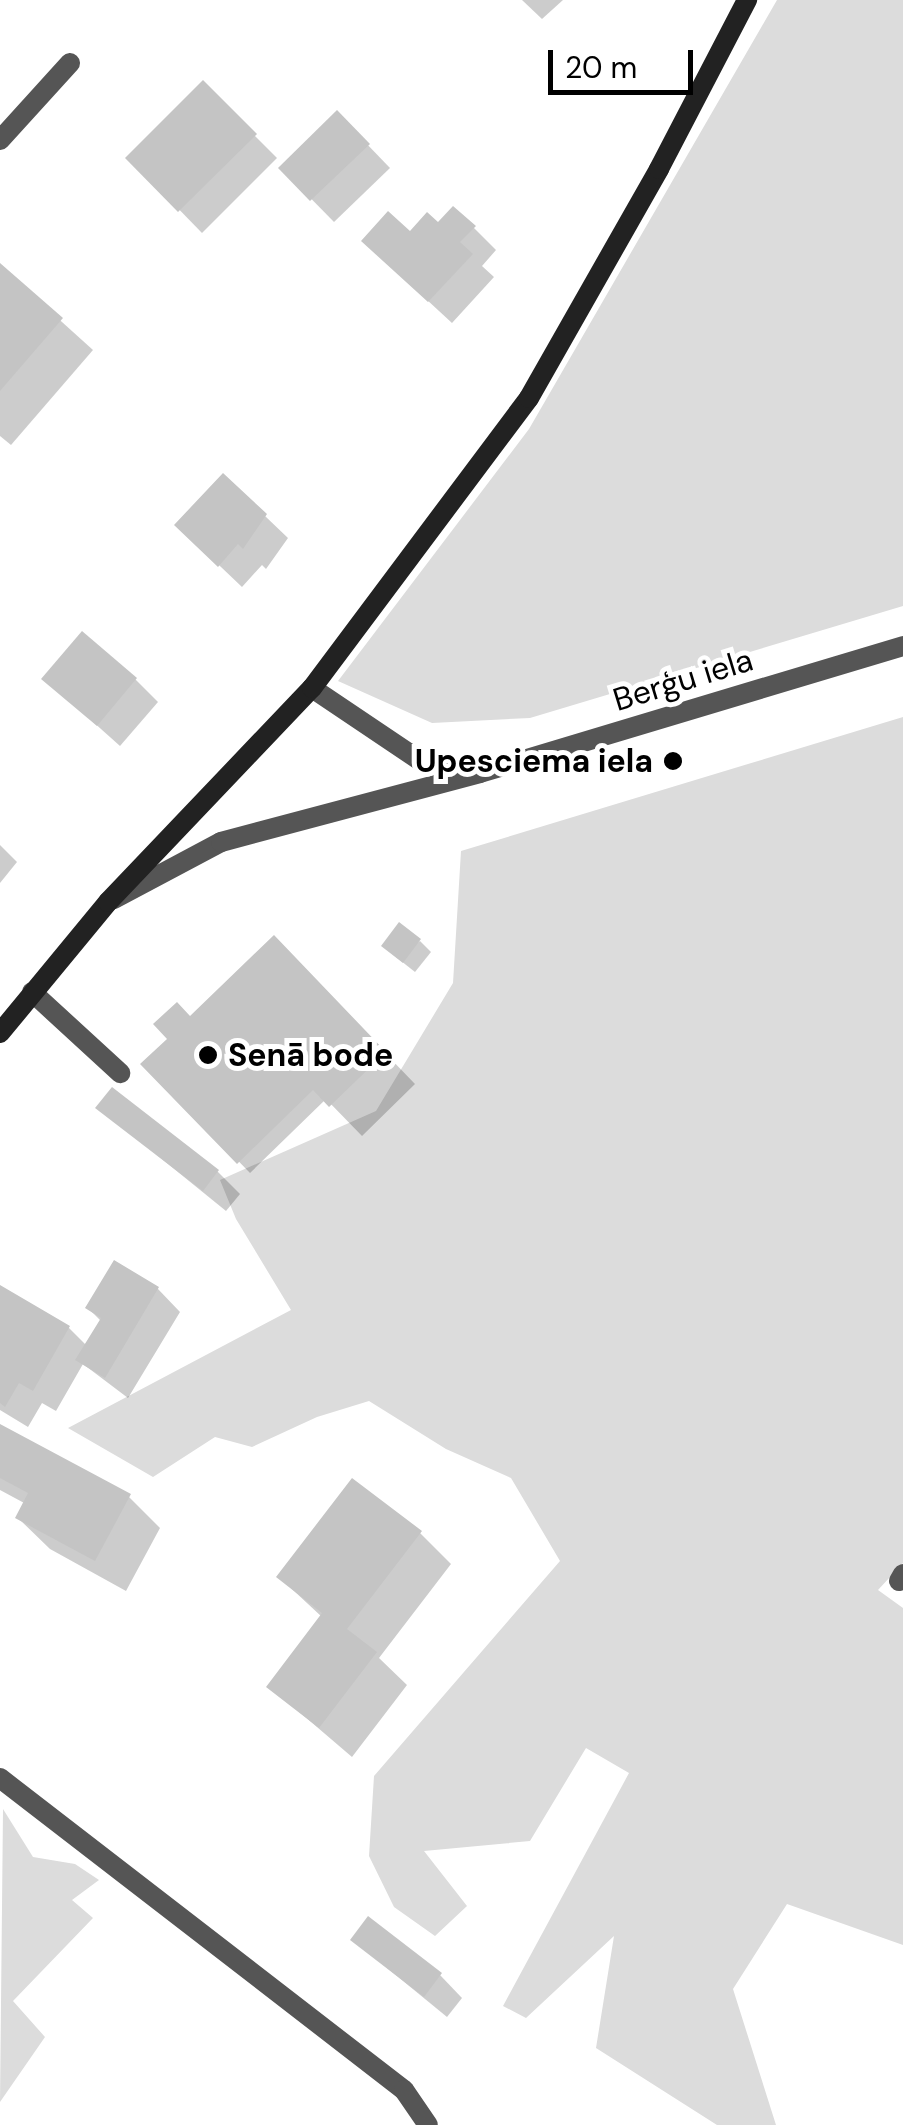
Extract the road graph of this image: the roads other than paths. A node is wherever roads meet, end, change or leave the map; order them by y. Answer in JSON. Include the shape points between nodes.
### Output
{"nodes":[{"id":1,"x":747,"y":0,"type":"edge"},
{"id":2,"x":70,"y":63,"type":"dead end"},
{"id":3,"x":0,"y":140,"type":"edge"},
{"id":4,"x":903,"y":646,"type":"edge"},
{"id":5,"x":312,"y":688,"type":"junction"},
{"id":6,"x":480,"y":774,"type":"junction"},
{"id":7,"x":108,"y":902,"type":"junction"},
{"id":8,"x":32,"y":992,"type":"junction"},
{"id":9,"x":0,"y":1033,"type":"edge"},
{"id":10,"x":120,"y":1073,"type":"dead end"},
{"id":11,"x":0,"y":1778,"type":"edge"},
{"id":12,"x":428,"y":2125,"type":"edge"}],
"edges":[{"from":1,"to":5,"type":"main road","via":[[529,398]]},
{"from":2,"to":3,"type":"street"},
{"from":4,"to":6,"type":"street","name":"Berģu iela"},
{"from":5,"to":6,"type":"street","name":"Berģu iela","via":[[419,760]]},
{"from":5,"to":7,"type":"main road"},
{"from":6,"to":7,"type":"street","name":"Berģu iela","via":[[221,842]]},
{"from":7,"to":8,"type":"main road"},
{"from":8,"to":9,"type":"main road"},
{"from":8,"to":10,"type":"street"},
{"from":11,"to":12,"type":"street","via":[[404,2090]]}]}
